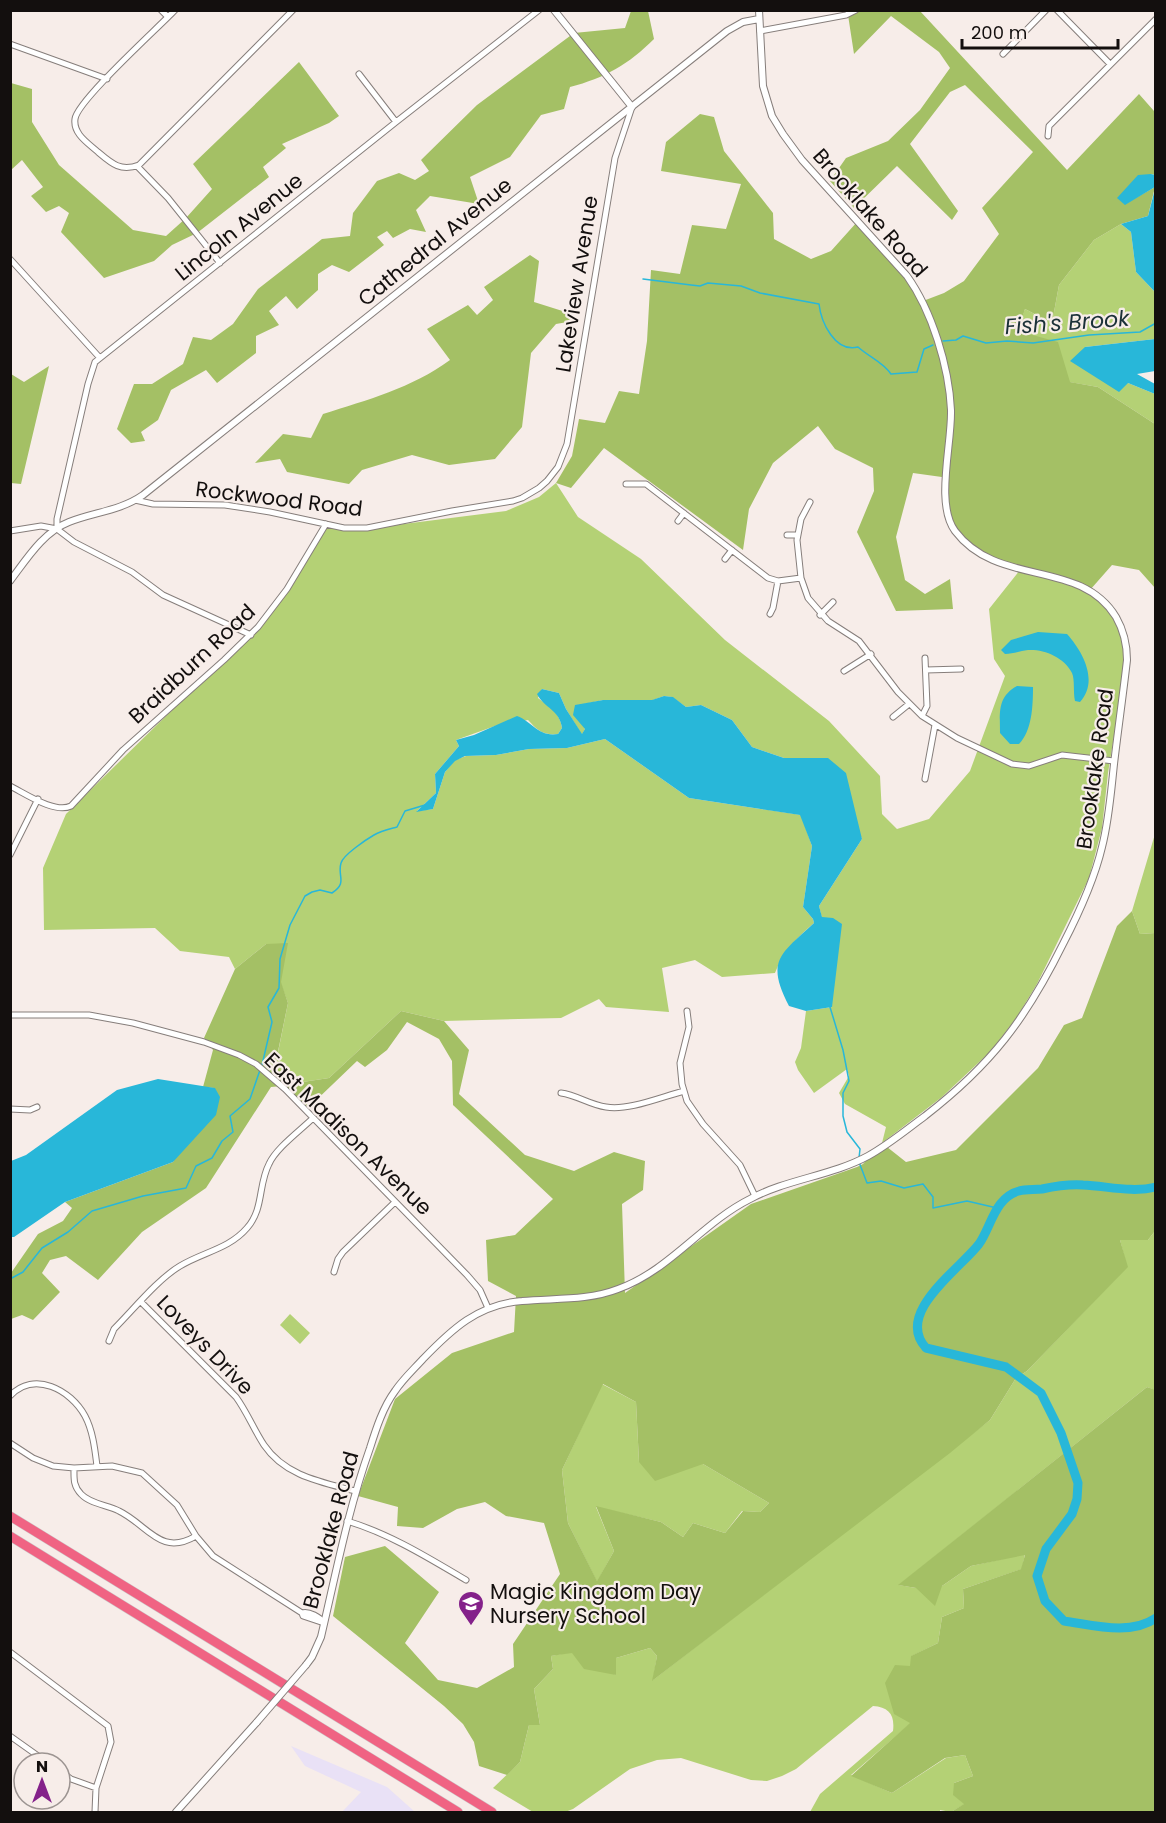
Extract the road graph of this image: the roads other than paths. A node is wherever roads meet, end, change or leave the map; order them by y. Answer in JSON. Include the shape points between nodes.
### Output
{"nodes":[{"id":1,"x":161,"y":10,"type":"edge"},
{"id":2,"x":175,"y":10,"type":"edge"},
{"id":3,"x":292,"y":10,"type":"edge"},
{"id":4,"x":539,"y":10,"type":"edge"},
{"id":5,"x":554,"y":10,"type":"edge"},
{"id":6,"x":759,"y":10,"type":"edge"},
{"id":7,"x":856,"y":10,"type":"edge"},
{"id":8,"x":1046,"y":10,"type":"edge"},
{"id":9,"x":1057,"y":10,"type":"edge"},
{"id":10,"x":168,"y":17,"type":"junction"},
{"id":11,"x":759,"y":19,"type":"junction"},
{"id":12,"x":1155,"y":19,"type":"edge"},
{"id":13,"x":760,"y":31,"type":"junction"},
{"id":14,"x":10,"y":44,"type":"edge"},
{"id":15,"x":1003,"y":54,"type":"dead end"},
{"id":16,"x":1110,"y":64,"type":"junction"},
{"id":17,"x":359,"y":74,"type":"dead end"},
{"id":18,"x":106,"y":79,"type":"junction"},
{"id":19,"x":632,"y":107,"type":"junction"},
{"id":20,"x":396,"y":122,"type":"junction"},
{"id":21,"x":1048,"y":136,"type":"dead end"},
{"id":22,"x":136,"y":166,"type":"junction"},
{"id":23,"x":10,"y":259,"type":"edge"},
{"id":24,"x":220,"y":263,"type":"junction"},
{"id":25,"x":100,"y":358,"type":"junction"},
{"id":26,"x":558,"y":466,"type":"joint"},
{"id":27,"x":626,"y":484,"type":"dead end"},
{"id":28,"x":135,"y":500,"type":"junction"},
{"id":29,"x":810,"y":502,"type":"dead end"},
{"id":30,"x":684,"y":513,"type":"junction"},
{"id":31,"x":678,"y":521,"type":"dead end"},
{"id":32,"x":326,"y":524,"type":"junction"},
{"id":33,"x":57,"y":529,"type":"junction"},
{"id":34,"x":10,"y":531,"type":"edge"},
{"id":35,"x":787,"y":535,"type":"dead end"},
{"id":36,"x":797,"y":535,"type":"junction"},
{"id":37,"x":732,"y":550,"type":"junction"},
{"id":38,"x":725,"y":559,"type":"dead end"},
{"id":39,"x":801,"y":578,"type":"junction"},
{"id":40,"x":10,"y":581,"type":"edge"},
{"id":41,"x":778,"y":581,"type":"junction"},
{"id":42,"x":832,"y":602,"type":"dead end"},
{"id":43,"x":770,"y":614,"type":"dead end"},
{"id":44,"x":820,"y":615,"type":"junction"},
{"id":45,"x":250,"y":635,"type":"junction"},
{"id":46,"x":871,"y":654,"type":"junction"},
{"id":47,"x":925,"y":658,"type":"dead end"},
{"id":48,"x":961,"y":669,"type":"dead end"},
{"id":49,"x":926,"y":670,"type":"junction"},
{"id":50,"x":843,"y":671,"type":"dead end"},
{"id":51,"x":909,"y":704,"type":"junction"},
{"id":52,"x":922,"y":716,"type":"junction"},
{"id":53,"x":893,"y":717,"type":"dead end"},
{"id":54,"x":935,"y":725,"type":"junction"},
{"id":55,"x":1114,"y":761,"type":"junction"},
{"id":56,"x":925,"y":778,"type":"dead end"},
{"id":57,"x":10,"y":786,"type":"edge"},
{"id":58,"x":38,"y":800,"type":"junction"},
{"id":59,"x":10,"y":855,"type":"edge"},
{"id":60,"x":687,"y":1011,"type":"dead end"},
{"id":61,"x":10,"y":1015,"type":"edge"},
{"id":62,"x":684,"y":1091,"type":"junction"},
{"id":63,"x":561,"y":1093,"type":"dead end"},
{"id":64,"x":37,"y":1107,"type":"dead end"},
{"id":65,"x":10,"y":1109,"type":"edge"},
{"id":66,"x":314,"y":1118,"type":"junction"},
{"id":67,"x":755,"y":1196,"type":"junction"},
{"id":68,"x":395,"y":1202,"type":"junction"},
{"id":69,"x":334,"y":1272,"type":"dead end"},
{"id":70,"x":141,"y":1302,"type":"junction"},
{"id":71,"x":488,"y":1308,"type":"junction"},
{"id":72,"x":110,"y":1341,"type":"dead end"},
{"id":73,"x":10,"y":1396,"type":"edge"},
{"id":74,"x":10,"y":1443,"type":"edge"},
{"id":75,"x":97,"y":1466,"type":"junction"},
{"id":76,"x":74,"y":1468,"type":"junction"},
{"id":77,"x":355,"y":1491,"type":"junction"},
{"id":78,"x":10,"y":1516,"type":"edge"},
{"id":79,"x":347,"y":1521,"type":"junction"},
{"id":80,"x":10,"y":1536,"type":"edge"},
{"id":81,"x":196,"y":1536,"type":"junction"},
{"id":82,"x":465,"y":1580,"type":"dead end"},
{"id":83,"x":324,"y":1623,"type":"junction"},
{"id":84,"x":10,"y":1652,"type":"edge"},
{"id":85,"x":10,"y":1736,"type":"edge"},
{"id":86,"x":31,"y":1751,"type":"edge"},
{"id":87,"x":72,"y":1778,"type":"edge"},
{"id":88,"x":96,"y":1788,"type":"junction"},
{"id":89,"x":94,"y":1812,"type":"edge"},
{"id":90,"x":176,"y":1812,"type":"edge"},
{"id":91,"x":458,"y":1812,"type":"edge"},
{"id":92,"x":492,"y":1812,"type":"edge"}],
"edges":[{"from":1,"to":10,"type":"street"},
{"from":2,"to":10,"type":"street"},
{"from":3,"to":22,"type":"street"},
{"from":4,"to":20,"type":"street","name":"Lincoln Avenue"},
{"from":5,"to":19,"type":"street"},
{"from":6,"to":11,"type":"street","name":"Brooklake Road"},
{"from":7,"to":13,"type":"street"},
{"from":8,"to":15,"type":"street"},
{"from":9,"to":16,"type":"street"},
{"from":10,"to":18,"type":"street"},
{"from":11,"to":13,"type":"street","name":"Brooklake Road"},
{"from":11,"to":19,"type":"street","name":"Cathedral Avenue","via":[[732,27]]},
{"from":12,"to":16,"type":"street"},
{"from":13,"to":55,"type":"street","name":"Brooklake Road","via":[[765,96],[772,117],[802,160],[907,276],[927,314],[949,389],[945,504],[953,528],[969,547],[987,559],[1087,589],[1109,607],[1120,625],[1127,660]]},
{"from":14,"to":18,"type":"street"},
{"from":16,"to":21,"type":"street","via":[[1049,126]]},
{"from":17,"to":20,"type":"street"},
{"from":18,"to":22,"type":"street","via":[[79,108],[76,129],[114,165]]},
{"from":19,"to":26,"type":"street","name":"Lakeview Avenue","via":[[615,158],[567,444]]},
{"from":19,"to":28,"type":"street","name":"Cathedral Avenue"},
{"from":20,"to":24,"type":"street","name":"Lincoln Avenue"},
{"from":22,"to":24,"type":"street","via":[[168,198]]},
{"from":23,"to":25,"type":"street"},
{"from":24,"to":25,"type":"street","name":"Lincoln Avenue"},
{"from":25,"to":33,"type":"street","name":"Lincoln Avenue","via":[[92,366]]},
{"from":26,"to":32,"type":"street","name":"Rockwood Road","via":[[539,488],[513,501],[367,528]]},
{"from":27,"to":30,"type":"street","via":[[646,484]]},
{"from":28,"to":32,"type":"street","name":"Rockwood Road","via":[[225,505]]},
{"from":28,"to":33,"type":"street","name":"Rockwood Road"},
{"from":29,"to":36,"type":"street"},
{"from":30,"to":31,"type":"street"},
{"from":30,"to":37,"type":"street"},
{"from":32,"to":45,"type":"street","name":"Braidburn Road","via":[[279,602]]},
{"from":33,"to":34,"type":"street","via":[[41,526]]},
{"from":33,"to":40,"type":"street","name":"Rockwood Road"},
{"from":33,"to":45,"type":"street","via":[[132,572],[163,595]]},
{"from":35,"to":36,"type":"street"},
{"from":36,"to":39,"type":"street"},
{"from":37,"to":38,"type":"street"},
{"from":37,"to":41,"type":"street","via":[[768,578]]},
{"from":39,"to":41,"type":"street"},
{"from":39,"to":44,"type":"street"},
{"from":41,"to":43,"type":"street"},
{"from":42,"to":44,"type":"street"},
{"from":44,"to":46,"type":"street","via":[[853,635]]},
{"from":45,"to":58,"type":"street","name":"Braidburn Road","via":[[111,762],[69,807],[56,808]]},
{"from":46,"to":50,"type":"street"},
{"from":46,"to":51,"type":"street"},
{"from":47,"to":49,"type":"street"},
{"from":48,"to":49,"type":"street"},
{"from":49,"to":52,"type":"street","via":[[927,706]]},
{"from":51,"to":52,"type":"street"},
{"from":51,"to":53,"type":"street"},
{"from":52,"to":54,"type":"street"},
{"from":54,"to":55,"type":"street","via":[[1012,764],[1029,765],[1062,755]]},
{"from":54,"to":56,"type":"street"},
{"from":55,"to":67,"type":"street","name":"Brooklake Road","via":[[1102,849],[1081,907],[1021,1019],[989,1059],[954,1093],[865,1157]]},
{"from":57,"to":58,"type":"street"},
{"from":58,"to":59,"type":"street"},
{"from":60,"to":62,"type":"street","via":[[689,1027],[680,1063]]},
{"from":61,"to":66,"type":"street","name":"East Madison Avenue","via":[[112,1018],[226,1049],[264,1070]]},
{"from":62,"to":63,"type":"street","via":[[612,1108]]},
{"from":62,"to":67,"type":"street","via":[[702,1124],[740,1165]]},
{"from":64,"to":65,"type":"street"},
{"from":66,"to":68,"type":"street","name":"East Madison Avenue"},
{"from":66,"to":70,"type":"street","via":[[270,1162],[260,1203],[248,1227],[222,1248],[179,1266]]},
{"from":67,"to":71,"type":"street","name":"Brooklake Road","via":[[718,1218],[646,1275],[620,1289],[583,1298],[516,1301]]},
{"from":68,"to":69,"type":"street","via":[[343,1252]]},
{"from":68,"to":71,"type":"street","name":"East Madison Avenue","via":[[476,1284]]},
{"from":70,"to":72,"type":"street","via":[[114,1329]]},
{"from":70,"to":77,"type":"street","name":"Loveys Drive","via":[[236,1397],[263,1444],[277,1460],[303,1476]]},
{"from":71,"to":77,"type":"street","name":"Brooklake Road","via":[[452,1330],[394,1391]]},
{"from":73,"to":75,"type":"street","via":[[26,1385],[39,1383],[72,1400],[88,1422]]},
{"from":74,"to":76,"type":"street","via":[[44,1463]]},
{"from":75,"to":76,"type":"street"},
{"from":75,"to":81,"type":"street","via":[[123,1467],[142,1473],[177,1504]]},
{"from":76,"to":81,"type":"street","via":[[75,1484],[84,1497],[122,1512],[165,1542],[178,1544]]},
{"from":77,"to":79,"type":"street","name":"Brooklake Road"},
{"from":78,"to":92,"type":"highway"},
{"from":79,"to":82,"type":"street","via":[[374,1529]]},
{"from":79,"to":83,"type":"street","name":"Brooklake Road"},
{"from":80,"to":91,"type":"highway"},
{"from":81,"to":83,"type":"street","via":[[222,1563]]},
{"from":83,"to":90,"type":"street","name":"Brooklake Road","bridge":true,"via":[[317,1647],[306,1665]]},
{"from":84,"to":88,"type":"street","via":[[108,1726],[111,1742]]},
{"from":85,"to":86,"type":"street"},
{"from":87,"to":88,"type":"street"},
{"from":88,"to":89,"type":"street"}]}
